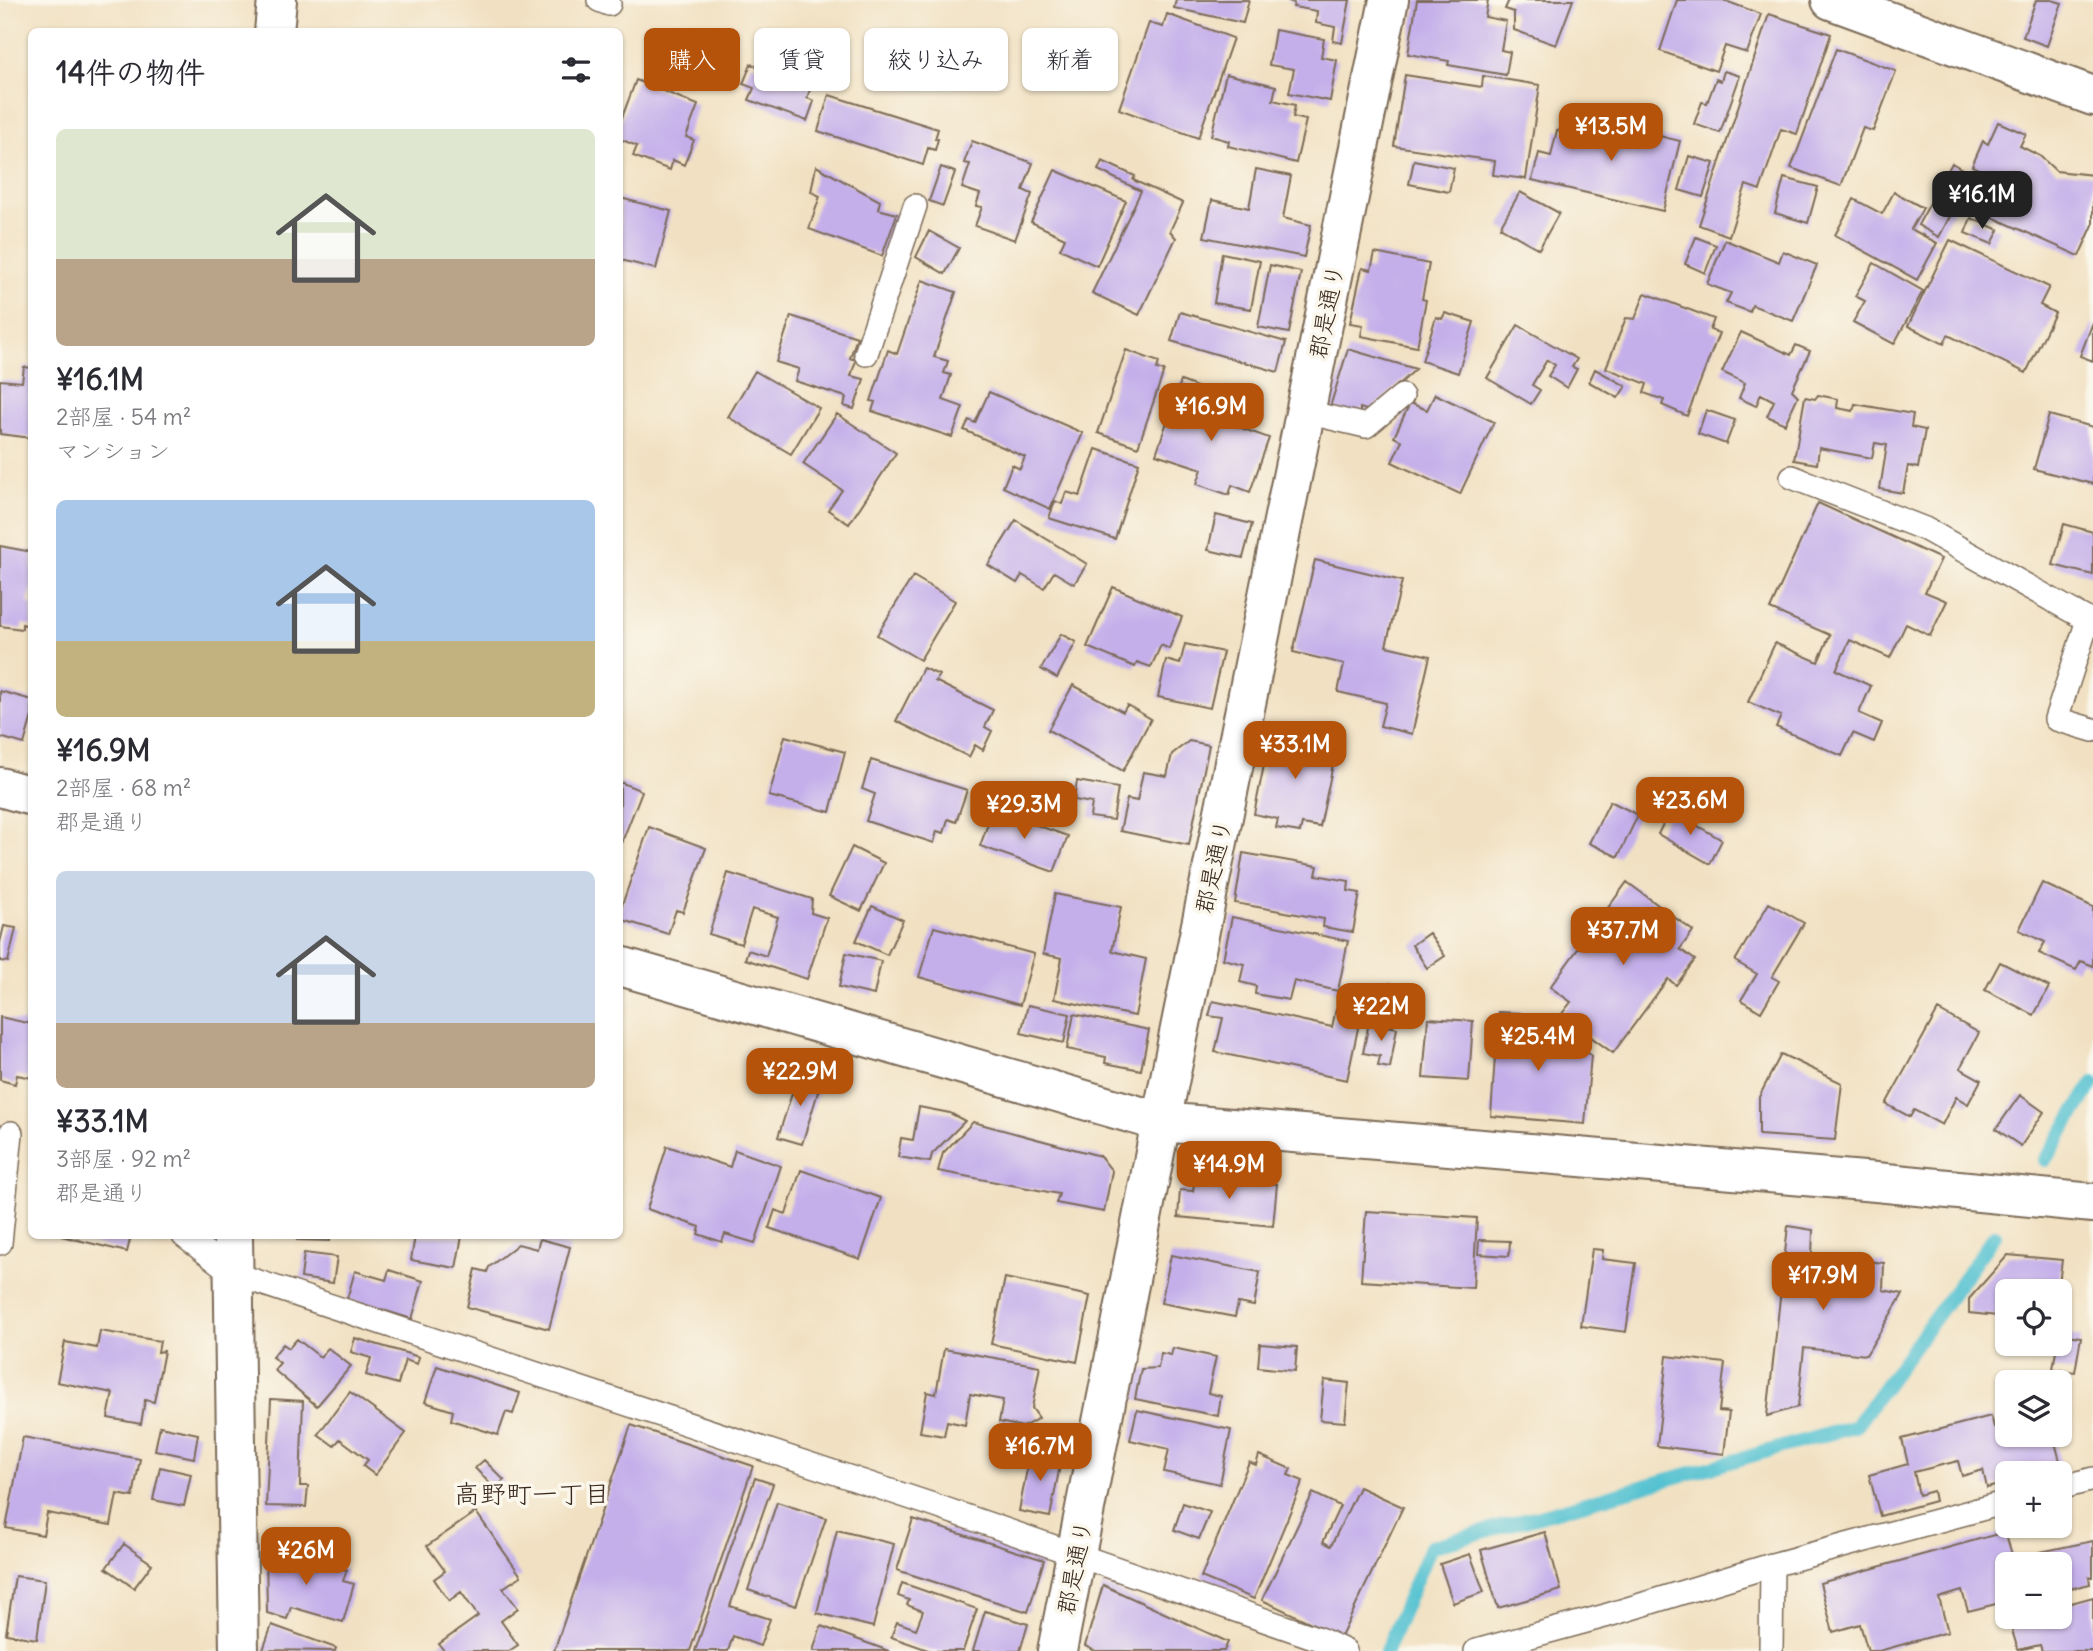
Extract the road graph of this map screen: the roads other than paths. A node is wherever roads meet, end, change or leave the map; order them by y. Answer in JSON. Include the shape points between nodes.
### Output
{"nodes":[{"id":1,"x":277,"y":0,"type":"edge"},
{"id":2,"x":1389,"y":0,"type":"edge"},
{"id":3,"x":1831,"y":0,"type":"edge"},
{"id":4,"x":1878,"y":8,"type":"edge"},
{"id":5,"x":274,"y":28,"type":"edge"},
{"id":6,"x":2093,"y":96,"type":"edge"},
{"id":7,"x":915,"y":206,"type":"dead end"},
{"id":8,"x":866,"y":354,"type":"dead end"},
{"id":9,"x":1402,"y":396,"type":"dead end"},
{"id":10,"x":1306,"y":412,"type":"junction"},
{"id":11,"x":1792,"y":477,"type":"dead end"},
{"id":12,"x":2093,"y":730,"type":"edge"},
{"id":13,"x":0,"y":787,"type":"edge"},
{"id":14,"x":28,"y":795,"type":"edge"},
{"id":15,"x":623,"y":967,"type":"edge"},
{"id":16,"x":1161,"y":1122,"type":"junction"},
{"id":17,"x":14,"y":1133,"type":"edge"},
{"id":18,"x":2093,"y":1203,"type":"edge"},
{"id":19,"x":188,"y":1239,"type":"edge"},
{"id":20,"x":233,"y":1239,"type":"edge"},
{"id":21,"x":0,"y":1243,"type":"edge"},
{"id":22,"x":234,"y":1274,"type":"junction"},
{"id":23,"x":2093,"y":1479,"type":"edge"},
{"id":24,"x":2072,"y":1485,"type":"edge"},
{"id":25,"x":1995,"y":1505,"type":"edge"},
{"id":26,"x":1076,"y":1554,"type":"junction"},
{"id":27,"x":1772,"y":1565,"type":"junction"},
{"id":28,"x":239,"y":1651,"type":"edge"},
{"id":29,"x":1057,"y":1651,"type":"edge"},
{"id":30,"x":1345,"y":1651,"type":"edge"},
{"id":31,"x":1476,"y":1651,"type":"edge"},
{"id":32,"x":1771,"y":1651,"type":"edge"}],
"edges":[{"from":1,"to":5,"type":"street"},
{"from":2,"to":10,"type":"street","name":"郡是通り"},
{"from":3,"to":4,"type":"street"},
{"from":4,"to":6,"type":"street"},
{"from":7,"to":8,"type":"lane"},
{"from":9,"to":10,"type":"lane","via":[[1366,426]]},
{"from":10,"to":16,"type":"street","name":"郡是通り"},
{"from":11,"to":12,"type":"lane","via":[[1925,529],[2088,620],[2056,719]]},
{"from":13,"to":14,"type":"street"},
{"from":15,"to":16,"type":"street"},
{"from":16,"to":18,"type":"street"},
{"from":16,"to":26,"type":"street","name":"郡是通り"},
{"from":17,"to":21,"type":"lane"},
{"from":19,"to":22,"type":"lane"},
{"from":20,"to":22,"type":"street"},
{"from":22,"to":26,"type":"lane"},
{"from":22,"to":28,"type":"street"},
{"from":23,"to":24,"type":"lane"},
{"from":25,"to":27,"type":"lane"},
{"from":26,"to":29,"type":"street","name":"郡是通り"},
{"from":26,"to":30,"type":"lane"},
{"from":27,"to":31,"type":"lane"},
{"from":27,"to":32,"type":"lane"}]}
